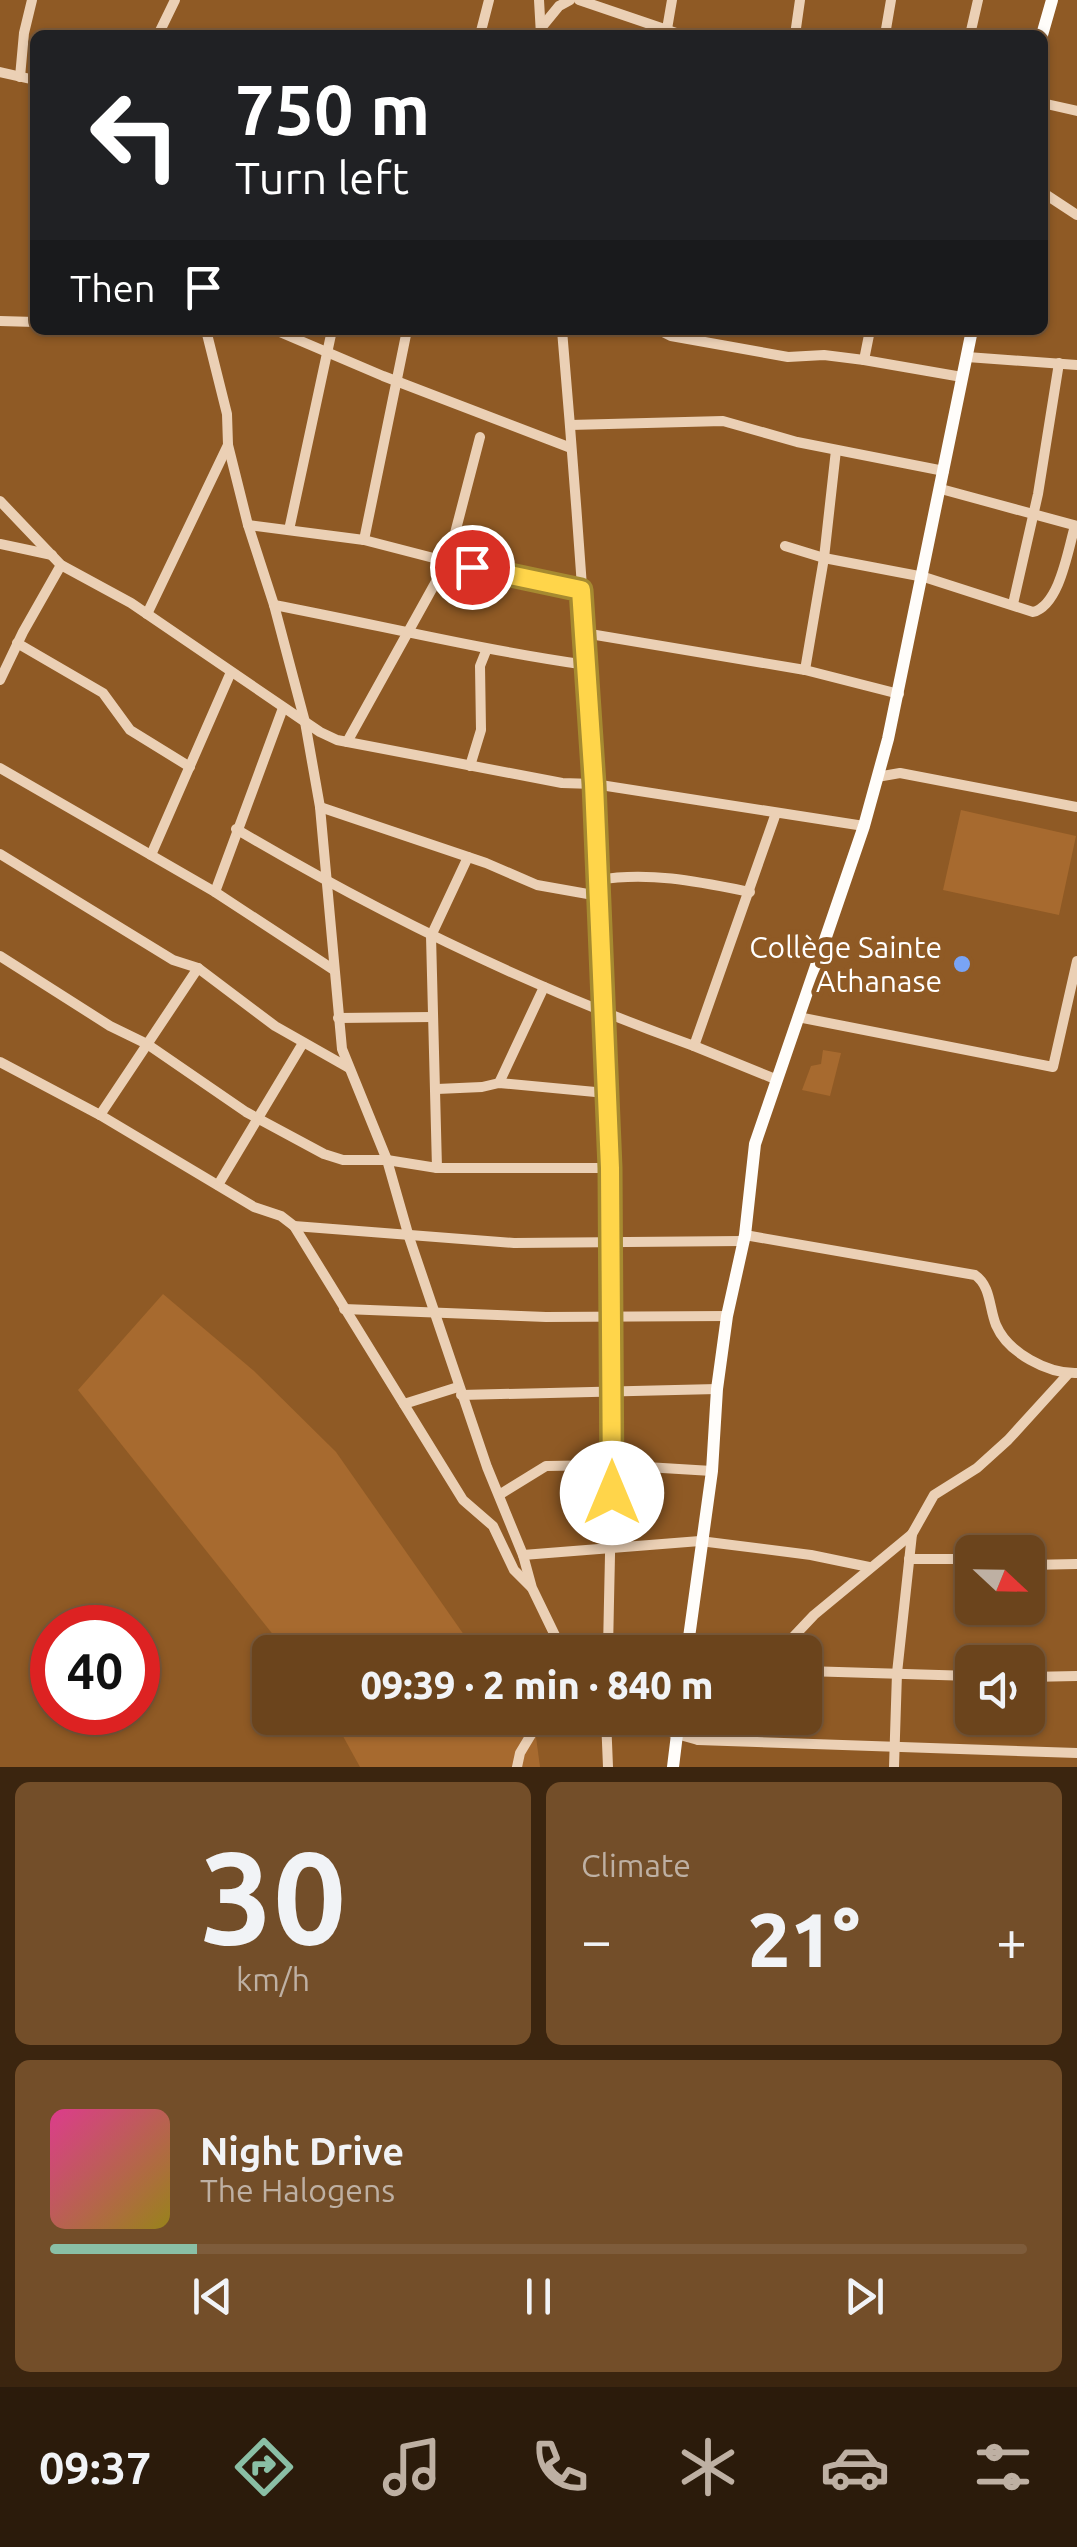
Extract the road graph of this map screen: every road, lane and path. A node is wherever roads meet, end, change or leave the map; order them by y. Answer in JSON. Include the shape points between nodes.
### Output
{"nodes":[{"id":1,"x":32,"y":0,"type":"edge"},
{"id":2,"x":175,"y":0,"type":"edge"},
{"id":3,"x":489,"y":0,"type":"edge"},
{"id":4,"x":539,"y":0,"type":"edge"},
{"id":5,"x":570,"y":0,"type":"edge"},
{"id":6,"x":579,"y":0,"type":"edge"},
{"id":7,"x":672,"y":0,"type":"edge"},
{"id":8,"x":800,"y":0,"type":"edge"},
{"id":9,"x":891,"y":0,"type":"edge"},
{"id":10,"x":978,"y":0,"type":"edge"},
{"id":11,"x":1052,"y":0,"type":"edge"},
{"id":12,"x":667,"y":29,"type":"joint"},
{"id":13,"x":160,"y":30,"type":"edge"},
{"id":14,"x":481,"y":30,"type":"edge"},
{"id":15,"x":541,"y":30,"type":"edge"},
{"id":16,"x":542,"y":30,"type":"edge"},
{"id":17,"x":796,"y":30,"type":"edge"},
{"id":18,"x":886,"y":30,"type":"edge"},
{"id":19,"x":971,"y":30,"type":"edge"},
{"id":20,"x":1044,"y":30,"type":"edge"},
{"id":21,"x":0,"y":72,"type":"edge"},
{"id":22,"x":20,"y":77,"type":"junction"},
{"id":23,"x":30,"y":79,"type":"edge"},
{"id":24,"x":1048,"y":104,"type":"edge"},
{"id":25,"x":1077,"y":111,"type":"edge"},
{"id":26,"x":1048,"y":196,"type":"edge"},
{"id":27,"x":1077,"y":215,"type":"edge"},
{"id":28,"x":0,"y":321,"type":"edge"},
{"id":29,"x":30,"y":322,"type":"edge"},
{"id":30,"x":207,"y":335,"type":"edge"},
{"id":31,"x":287,"y":335,"type":"edge"},
{"id":32,"x":331,"y":335,"type":"edge"},
{"id":33,"x":406,"y":335,"type":"edge"},
{"id":34,"x":562,"y":335,"type":"edge"},
{"id":35,"x":669,"y":335,"type":"edge"},
{"id":36,"x":869,"y":335,"type":"edge"},
{"id":37,"x":971,"y":335,"type":"edge"},
{"id":38,"x":328,"y":352,"type":"junction"},
{"id":39,"x":967,"y":357,"type":"junction"},
{"id":40,"x":864,"y":360,"type":"junction"},
{"id":41,"x":1059,"y":363,"type":"junction"},
{"id":42,"x":1077,"y":365,"type":"edge"},
{"id":43,"x":962,"y":377,"type":"junction"},
{"id":44,"x":396,"y":381,"type":"junction"},
{"id":45,"x":570,"y":425,"type":"junction"},
{"id":46,"x":480,"y":436,"type":"dead end"},
{"id":47,"x":228,"y":444,"type":"junction"},
{"id":48,"x":571,"y":448,"type":"junction"},
{"id":49,"x":836,"y":450,"type":"junction"},
{"id":50,"x":944,"y":472,"type":"junction"},
{"id":51,"x":942,"y":489,"type":"junction"},
{"id":52,"x":0,"y":501,"type":"edge"},
{"id":53,"x":1033,"y":514,"type":"junction"},
{"id":54,"x":248,"y":525,"type":"junction"},
{"id":55,"x":1076,"y":526,"type":"edge"},
{"id":56,"x":290,"y":530,"type":"junction"},
{"id":57,"x":364,"y":540,"type":"junction"},
{"id":58,"x":0,"y":544,"type":"edge"},
{"id":59,"x":786,"y":546,"type":"dead end"},
{"id":60,"x":824,"y":558,"type":"junction"},
{"id":61,"x":57,"y":560,"type":"junction"},
{"id":62,"x":448,"y":560,"type":"junction"},
{"id":63,"x":924,"y":576,"type":"junction"},
{"id":64,"x":581,"y":590,"type":"junction"},
{"id":65,"x":274,"y":604,"type":"junction"},
{"id":66,"x":1013,"y":604,"type":"junction"},
{"id":67,"x":147,"y":614,"type":"junction"},
{"id":68,"x":411,"y":631,"type":"junction"},
{"id":69,"x":584,"y":633,"type":"junction"},
{"id":70,"x":17,"y":643,"type":"junction"},
{"id":71,"x":486,"y":651,"type":"junction"},
{"id":72,"x":587,"y":666,"type":"junction"},
{"id":73,"x":805,"y":670,"type":"junction"},
{"id":74,"x":231,"y":672,"type":"junction"},
{"id":75,"x":0,"y":680,"type":"edge"},
{"id":76,"x":899,"y":694,"type":"junction"},
{"id":77,"x":283,"y":708,"type":"junction"},
{"id":78,"x":305,"y":722,"type":"junction"},
{"id":79,"x":347,"y":742,"type":"junction"},
{"id":80,"x":470,"y":766,"type":"junction"},
{"id":81,"x":190,"y":767,"type":"junction"},
{"id":82,"x":0,"y":768,"type":"edge"},
{"id":83,"x":877,"y":777,"type":"junction"},
{"id":84,"x":594,"y":784,"type":"junction"},
{"id":85,"x":320,"y":807,"type":"junction"},
{"id":86,"x":1077,"y":807,"type":"edge"},
{"id":87,"x":776,"y":814,"type":"junction"},
{"id":88,"x":864,"y":826,"type":"junction"},
{"id":89,"x":236,"y":829,"type":"junction"},
{"id":90,"x":0,"y":854,"type":"edge"},
{"id":91,"x":151,"y":855,"type":"junction"},
{"id":92,"x":468,"y":857,"type":"junction"},
{"id":93,"x":598,"y":880,"type":"junction"},
{"id":94,"x":326,"y":882,"type":"junction"},
{"id":95,"x":215,"y":892,"type":"junction"},
{"id":96,"x":750,"y":892,"type":"junction"},
{"id":97,"x":598,"y":896,"type":"junction"},
{"id":98,"x":430,"y":936,"type":"junction"},
{"id":99,"x":0,"y":956,"type":"edge"},
{"id":100,"x":1077,"y":961,"type":"edge"},
{"id":101,"x":198,"y":968,"type":"junction"},
{"id":102,"x":334,"y":970,"type":"junction"},
{"id":103,"x":544,"y":987,"type":"junction"},
{"id":104,"x":604,"y":1014,"type":"junction"},
{"id":105,"x":432,"y":1017,"type":"junction"},
{"id":106,"x":798,"y":1017,"type":"junction"},
{"id":107,"x":338,"y":1018,"type":"junction"},
{"id":108,"x":147,"y":1044,"type":"junction"},
{"id":109,"x":303,"y":1044,"type":"junction"},
{"id":110,"x":694,"y":1046,"type":"junction"},
{"id":111,"x":0,"y":1062,"type":"edge"},
{"id":112,"x":350,"y":1069,"type":"junction"},
{"id":113,"x":775,"y":1079,"type":"junction"},
{"id":114,"x":499,"y":1083,"type":"junction"},
{"id":115,"x":437,"y":1089,"type":"junction"},
{"id":116,"x":606,"y":1093,"type":"junction"},
{"id":117,"x":100,"y":1115,"type":"junction"},
{"id":118,"x":258,"y":1119,"type":"junction"},
{"id":119,"x":387,"y":1160,"type":"junction"},
{"id":120,"x":437,"y":1168,"type":"junction"},
{"id":121,"x":610,"y":1168,"type":"junction"},
{"id":122,"x":218,"y":1185,"type":"junction"},
{"id":123,"x":294,"y":1226,"type":"junction"},
{"id":124,"x":408,"y":1237,"type":"junction"},
{"id":125,"x":743,"y":1238,"type":"junction"},
{"id":126,"x":611,"y":1244,"type":"junction"},
{"id":127,"x":344,"y":1309,"type":"junction"},
{"id":128,"x":434,"y":1314,"type":"junction"},
{"id":129,"x":727,"y":1316,"type":"junction"},
{"id":130,"x":612,"y":1317,"type":"junction"},
{"id":131,"x":1073,"y":1373,"type":"edge"},
{"id":132,"x":717,"y":1389,"type":"junction"},
{"id":133,"x":460,"y":1391,"type":"junction"},
{"id":134,"x":610,"y":1393,"type":"junction"},
{"id":135,"x":404,"y":1404,"type":"junction"},
{"id":136,"x":613,"y":1465,"type":"junction"},
{"id":137,"x":712,"y":1471,"type":"junction"},
{"id":138,"x":499,"y":1494,"type":"junction"},
{"id":139,"x":912,"y":1534,"type":"junction"},
{"id":140,"x":700,"y":1541,"type":"junction"},
{"id":141,"x":610,"y":1550,"type":"junction"},
{"id":142,"x":523,"y":1554,"type":"junction"},
{"id":143,"x":955,"y":1558,"type":"edge"},
{"id":144,"x":909,"y":1559,"type":"junction"},
{"id":145,"x":1077,"y":1564,"type":"edge"},
{"id":146,"x":1045,"y":1565,"type":"edge"},
{"id":147,"x":870,"y":1567,"type":"junction"},
{"id":148,"x":532,"y":1588,"type":"junction"},
{"id":149,"x":556,"y":1635,"type":"edge"},
{"id":150,"x":608,"y":1635,"type":"edge"},
{"id":151,"x":689,"y":1635,"type":"edge"},
{"id":152,"x":795,"y":1635,"type":"edge"},
{"id":153,"x":822,"y":1671,"type":"edge"},
{"id":154,"x":896,"y":1673,"type":"junction"},
{"id":155,"x":955,"y":1675,"type":"edge"},
{"id":156,"x":1045,"y":1676,"type":"edge"},
{"id":157,"x":1077,"y":1676,"type":"edge"},
{"id":158,"x":531,"y":1735,"type":"edge"},
{"id":159,"x":677,"y":1735,"type":"edge"},
{"id":160,"x":691,"y":1735,"type":"edge"},
{"id":161,"x":703,"y":1735,"type":"edge"},
{"id":162,"x":605,"y":1736,"type":"edge"},
{"id":163,"x":698,"y":1740,"type":"junction"},
{"id":164,"x":896,"y":1744,"type":"junction"},
{"id":165,"x":1077,"y":1753,"type":"edge"},
{"id":166,"x":516,"y":1767,"type":"edge"},
{"id":167,"x":608,"y":1767,"type":"edge"},
{"id":168,"x":673,"y":1767,"type":"edge"},
{"id":169,"x":894,"y":1767,"type":"edge"}],
"edges":[{"from":1,"to":22,"type":"street"},
{"from":2,"to":13,"type":"street"},
{"from":3,"to":14,"type":"street"},
{"from":4,"to":15,"type":"street"},
{"from":5,"to":16,"type":"street"},
{"from":6,"to":12,"type":"street"},
{"from":7,"to":12,"type":"street"},
{"from":8,"to":17,"type":"street"},
{"from":9,"to":18,"type":"street"},
{"from":10,"to":19,"type":"street"},
{"from":11,"to":20,"type":"main road"},
{"from":21,"to":22,"type":"street"},
{"from":22,"to":23,"type":"street"},
{"from":24,"to":25,"type":"street"},
{"from":26,"to":27,"type":"street"},
{"from":28,"to":29,"type":"street"},
{"from":30,"to":47,"type":"street"},
{"from":31,"to":38,"type":"street"},
{"from":32,"to":38,"type":"street"},
{"from":33,"to":44,"type":"street"},
{"from":34,"to":45,"type":"street"},
{"from":35,"to":40,"type":"street","via":[[788,356]]},
{"from":36,"to":40,"type":"street"},
{"from":37,"to":39,"type":"main road"},
{"from":38,"to":44,"type":"street"},
{"from":38,"to":56,"type":"street"},
{"from":39,"to":41,"type":"street"},
{"from":39,"to":43,"type":"main road"},
{"from":40,"to":43,"type":"street"},
{"from":41,"to":42,"type":"street"},
{"from":41,"to":53,"type":"street"},
{"from":43,"to":50,"type":"main road"},
{"from":44,"to":48,"type":"street"},
{"from":44,"to":57,"type":"street"},
{"from":45,"to":48,"type":"street"},
{"from":45,"to":49,"type":"street","via":[[707,419]]},
{"from":46,"to":62,"type":"street"},
{"from":47,"to":54,"type":"street"},
{"from":47,"to":67,"type":"street"},
{"from":48,"to":64,"type":"street"},
{"from":49,"to":50,"type":"street"},
{"from":49,"to":60,"type":"street"},
{"from":50,"to":51,"type":"main road"},
{"from":51,"to":53,"type":"street"},
{"from":51,"to":63,"type":"main road"},
{"from":52,"to":61,"type":"street"},
{"from":53,"to":55,"type":"street"},
{"from":53,"to":66,"type":"street"},
{"from":54,"to":56,"type":"street"},
{"from":54,"to":65,"type":"street"},
{"from":55,"to":66,"type":"street","via":[[1048,604],[1033,612]]},
{"from":56,"to":57,"type":"street"},
{"from":57,"to":62,"type":"street"},
{"from":58,"to":61,"type":"street"},
{"from":59,"to":60,"type":"street"},
{"from":60,"to":63,"type":"street"},
{"from":60,"to":73,"type":"street"},
{"from":61,"to":67,"type":"street"},
{"from":61,"to":70,"type":"street"},
{"from":62,"to":64,"type":"street"},
{"from":62,"to":68,"type":"street"},
{"from":63,"to":66,"type":"street"},
{"from":63,"to":76,"type":"main road"},
{"from":64,"to":69,"type":"street"},
{"from":65,"to":68,"type":"street"},
{"from":65,"to":78,"type":"street"},
{"from":67,"to":74,"type":"street"},
{"from":68,"to":71,"type":"street"},
{"from":68,"to":79,"type":"street"},
{"from":69,"to":72,"type":"street"},
{"from":69,"to":73,"type":"street"},
{"from":70,"to":75,"type":"street"},
{"from":70,"to":81,"type":"street","via":[[103,693],[130,730]]},
{"from":71,"to":72,"type":"street"},
{"from":71,"to":80,"type":"street","via":[[480,666],[481,730]]},
{"from":72,"to":84,"type":"street"},
{"from":73,"to":76,"type":"street"},
{"from":74,"to":77,"type":"street"},
{"from":74,"to":81,"type":"street"},
{"from":76,"to":83,"type":"main road"},
{"from":77,"to":78,"type":"street"},
{"from":77,"to":89,"type":"street"},
{"from":78,"to":79,"type":"street"},
{"from":78,"to":85,"type":"street"},
{"from":79,"to":80,"type":"street"},
{"from":80,"to":84,"type":"street"},
{"from":81,"to":91,"type":"street"},
{"from":82,"to":91,"type":"street"},
{"from":83,"to":86,"type":"street","via":[[900,773]]},
{"from":83,"to":88,"type":"main road"},
{"from":84,"to":87,"type":"street"},
{"from":84,"to":93,"type":"street"},
{"from":85,"to":92,"type":"street"},
{"from":85,"to":94,"type":"street"},
{"from":87,"to":88,"type":"street"},
{"from":87,"to":96,"type":"street"},
{"from":88,"to":106,"type":"main road"},
{"from":89,"to":94,"type":"street"},
{"from":89,"to":95,"type":"street"},
{"from":90,"to":101,"type":"street","via":[[173,960]]},
{"from":91,"to":95,"type":"street"},
{"from":92,"to":97,"type":"street","via":[[537,885]]},
{"from":92,"to":98,"type":"street"},
{"from":93,"to":96,"type":"street","via":[[673,878]]},
{"from":93,"to":97,"type":"street"},
{"from":94,"to":98,"type":"street"},
{"from":94,"to":102,"type":"street"},
{"from":95,"to":102,"type":"street"},
{"from":96,"to":110,"type":"street"},
{"from":97,"to":104,"type":"street"},
{"from":98,"to":103,"type":"street"},
{"from":98,"to":105,"type":"street"},
{"from":99,"to":108,"type":"street"},
{"from":100,"to":106,"type":"street","via":[[1052,1067]]},
{"from":101,"to":108,"type":"street"},
{"from":101,"to":109,"type":"street"},
{"from":102,"to":107,"type":"street"},
{"from":103,"to":104,"type":"street"},
{"from":103,"to":114,"type":"street"},
{"from":104,"to":110,"type":"street"},
{"from":104,"to":116,"type":"street"},
{"from":105,"to":107,"type":"street"},
{"from":105,"to":115,"type":"street"},
{"from":106,"to":113,"type":"main road"},
{"from":107,"to":112,"type":"street"},
{"from":108,"to":117,"type":"street"},
{"from":108,"to":118,"type":"street"},
{"from":109,"to":112,"type":"street"},
{"from":109,"to":118,"type":"street"},
{"from":110,"to":113,"type":"street"},
{"from":111,"to":117,"type":"street"},
{"from":112,"to":119,"type":"street"},
{"from":113,"to":125,"type":"main road","via":[[755,1144]]},
{"from":114,"to":115,"type":"street"},
{"from":114,"to":116,"type":"street"},
{"from":115,"to":120,"type":"street"},
{"from":116,"to":121,"type":"street"},
{"from":117,"to":122,"type":"street"},
{"from":118,"to":119,"type":"street","via":[[334,1157]]},
{"from":118,"to":122,"type":"street"},
{"from":119,"to":120,"type":"street"},
{"from":119,"to":124,"type":"street"},
{"from":120,"to":121,"type":"street"},
{"from":121,"to":126,"type":"street"},
{"from":122,"to":123,"type":"street"},
{"from":123,"to":124,"type":"street"},
{"from":123,"to":127,"type":"street"},
{"from":124,"to":126,"type":"street"},
{"from":124,"to":128,"type":"street"},
{"from":125,"to":126,"type":"street"},
{"from":125,"to":129,"type":"main road"},
{"from":125,"to":131,"type":"street","via":[[974,1274],[984,1282],[1002,1336],[1030,1359]]},
{"from":126,"to":130,"type":"street"},
{"from":127,"to":128,"type":"street"},
{"from":127,"to":135,"type":"street"},
{"from":128,"to":130,"type":"street"},
{"from":128,"to":133,"type":"street"},
{"from":129,"to":130,"type":"street"},
{"from":129,"to":132,"type":"main road"},
{"from":130,"to":134,"type":"street"},
{"from":131,"to":139,"type":"street","via":[[977,1468],[934,1495]]},
{"from":132,"to":134,"type":"street"},
{"from":132,"to":137,"type":"main road"},
{"from":133,"to":134,"type":"street"},
{"from":133,"to":135,"type":"street"},
{"from":133,"to":138,"type":"street"},
{"from":134,"to":136,"type":"street"},
{"from":135,"to":148,"type":"street","via":[[463,1500],[493,1526],[514,1570]]},
{"from":136,"to":137,"type":"street"},
{"from":136,"to":138,"type":"street","via":[[546,1466]]},
{"from":136,"to":141,"type":"street"},
{"from":137,"to":140,"type":"main road"},
{"from":138,"to":142,"type":"street"},
{"from":139,"to":144,"type":"street"},
{"from":139,"to":147,"type":"street"},
{"from":140,"to":141,"type":"street"},
{"from":140,"to":147,"type":"street"},
{"from":140,"to":151,"type":"main road"},
{"from":141,"to":142,"type":"street"},
{"from":141,"to":150,"type":"street"},
{"from":142,"to":148,"type":"street"},
{"from":143,"to":144,"type":"street"},
{"from":144,"to":154,"type":"street"},
{"from":145,"to":146,"type":"street"},
{"from":147,"to":152,"type":"street"},
{"from":148,"to":149,"type":"street"},
{"from":153,"to":154,"type":"street"},
{"from":154,"to":155,"type":"street"},
{"from":154,"to":164,"type":"street"},
{"from":156,"to":157,"type":"street"},
{"from":158,"to":166,"type":"street"},
{"from":159,"to":168,"type":"main road"},
{"from":160,"to":163,"type":"street"},
{"from":161,"to":163,"type":"street"},
{"from":162,"to":167,"type":"street"},
{"from":163,"to":164,"type":"street"},
{"from":164,"to":165,"type":"street"},
{"from":164,"to":169,"type":"street"}]}
